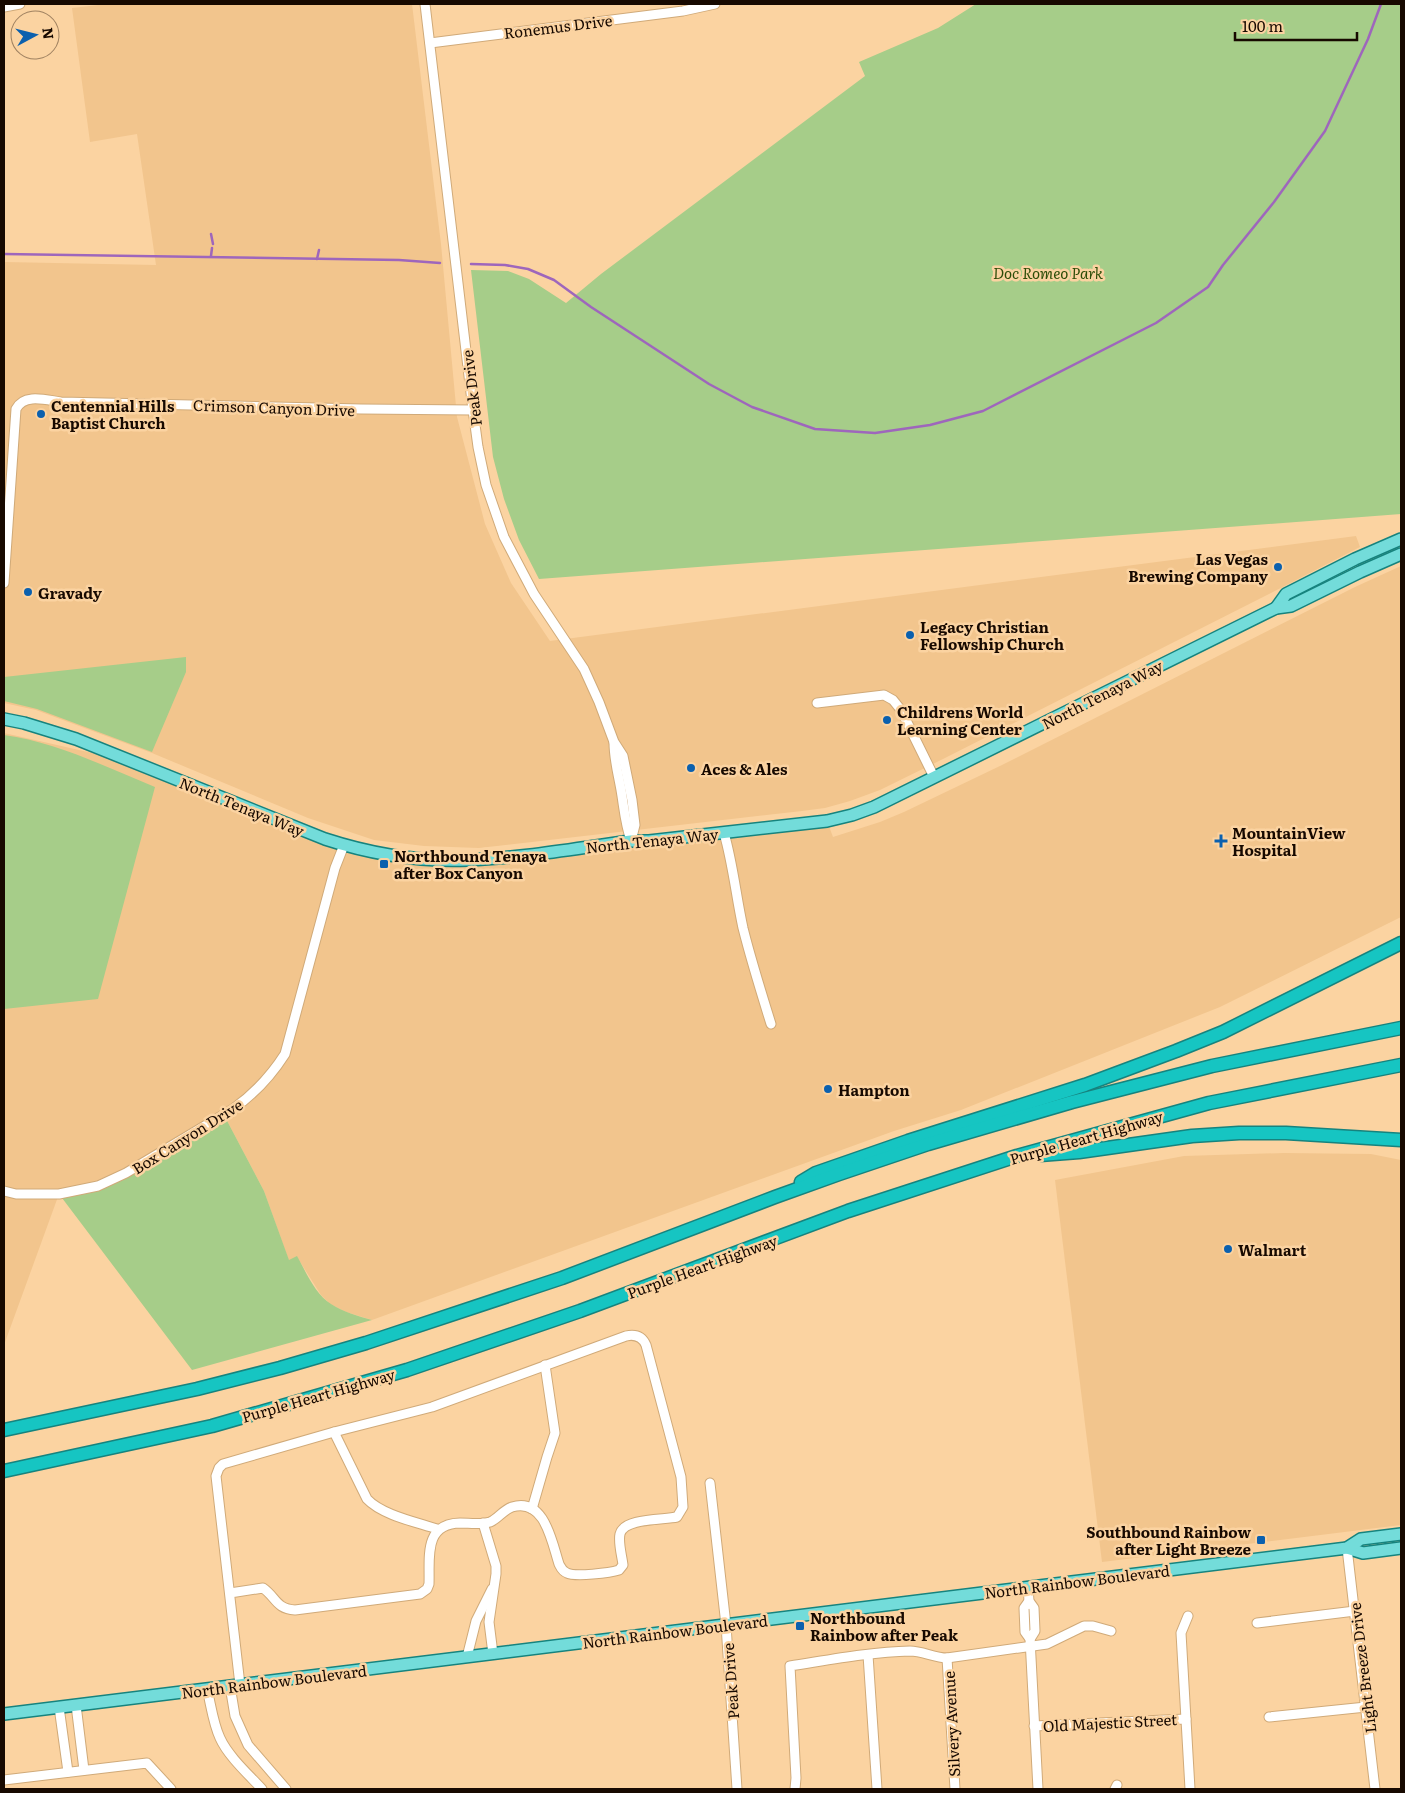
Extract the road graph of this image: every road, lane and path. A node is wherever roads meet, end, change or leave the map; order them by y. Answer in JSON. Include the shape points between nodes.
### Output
{"nodes":[{"id":1,"x":20,"y":4,"type":"edge"},
{"id":2,"x":426,"y":4,"type":"edge"},
{"id":3,"x":715,"y":4,"type":"edge"},
{"id":4,"x":4,"y":7,"type":"edge"},
{"id":5,"x":430,"y":43,"type":"junction"},
{"id":6,"x":473,"y":410,"type":"junction"},
{"id":7,"x":1401,"y":539,"type":"edge"},
{"id":8,"x":1401,"y":554,"type":"edge"},
{"id":9,"x":4,"y":583,"type":"edge"},
{"id":10,"x":1276,"y":608,"type":"junction"},
{"id":11,"x":817,"y":703,"type":"dead end"},
{"id":12,"x":4,"y":719,"type":"edge"},
{"id":13,"x":934,"y":777,"type":"junction"},
{"id":14,"x":724,"y":833,"type":"junction"},
{"id":15,"x":631,"y":842,"type":"junction"},
{"id":16,"x":344,"y":845,"type":"junction"},
{"id":17,"x":1401,"y":943,"type":"edge"},
{"id":18,"x":771,"y":1024,"type":"dead end"},
{"id":19,"x":1401,"y":1028,"type":"edge"},
{"id":20,"x":1401,"y":1065,"type":"edge"},
{"id":21,"x":1401,"y":1140,"type":"edge"},
{"id":22,"x":1017,"y":1156,"type":"junction"},
{"id":23,"x":4,"y":1191,"type":"edge"},
{"id":24,"x":775,"y":1197,"type":"junction"},
{"id":25,"x":545,"y":1365,"type":"junction"},
{"id":26,"x":4,"y":1430,"type":"edge"},
{"id":27,"x":334,"y":1432,"type":"junction"},
{"id":28,"x":4,"y":1471,"type":"edge"},
{"id":29,"x":710,"y":1483,"type":"dead end"},
{"id":30,"x":532,"y":1509,"type":"junction"},
{"id":31,"x":483,"y":1523,"type":"junction"},
{"id":32,"x":438,"y":1529,"type":"junction"},
{"id":33,"x":1401,"y":1534,"type":"edge"},
{"id":34,"x":1347,"y":1548,"type":"junction"},
{"id":35,"x":1401,"y":1548,"type":"edge"},
{"id":36,"x":495,"y":1582,"type":"junction"},
{"id":37,"x":1028,"y":1587,"type":"junction"},
{"id":38,"x":230,"y":1593,"type":"junction"},
{"id":39,"x":1355,"y":1611,"type":"junction"},
{"id":40,"x":1188,"y":1616,"type":"dead end"},
{"id":41,"x":1257,"y":1623,"type":"dead end"},
{"id":42,"x":726,"y":1625,"type":"junction"},
{"id":43,"x":1111,"y":1630,"type":"dead end"},
{"id":44,"x":1030,"y":1643,"type":"junction"},
{"id":45,"x":493,"y":1654,"type":"junction"},
{"id":46,"x":868,"y":1655,"type":"junction"},
{"id":47,"x":467,"y":1657,"type":"junction"},
{"id":48,"x":948,"y":1658,"type":"junction"},
{"id":49,"x":235,"y":1686,"type":"junction"},
{"id":50,"x":207,"y":1689,"type":"junction"},
{"id":51,"x":76,"y":1705,"type":"junction"},
{"id":52,"x":59,"y":1707,"type":"junction"},
{"id":53,"x":1366,"y":1707,"type":"junction"},
{"id":54,"x":4,"y":1714,"type":"edge"},
{"id":55,"x":1269,"y":1717,"type":"dead end"},
{"id":56,"x":1186,"y":1719,"type":"junction"},
{"id":57,"x":1034,"y":1726,"type":"junction"},
{"id":58,"x":84,"y":1770,"type":"junction"},
{"id":59,"x":68,"y":1772,"type":"junction"},
{"id":60,"x":4,"y":1780,"type":"edge"},
{"id":61,"x":171,"y":1789,"type":"edge"},
{"id":62,"x":262,"y":1789,"type":"edge"},
{"id":63,"x":286,"y":1789,"type":"edge"},
{"id":64,"x":737,"y":1789,"type":"edge"},
{"id":65,"x":795,"y":1789,"type":"edge"},
{"id":66,"x":877,"y":1789,"type":"edge"},
{"id":67,"x":956,"y":1789,"type":"edge"},
{"id":68,"x":1038,"y":1789,"type":"edge"},
{"id":69,"x":1190,"y":1789,"type":"edge"},
{"id":70,"x":1375,"y":1789,"type":"edge"}],
"edges":[{"from":1,"to":4,"type":"street"},
{"from":2,"to":5,"type":"street","name":"Peak Drive"},
{"from":3,"to":5,"type":"street","name":"Ronemus Drive","via":[[683,11]]},
{"from":5,"to":6,"type":"street","name":"Peak Drive"},
{"from":6,"to":9,"type":"street","name":"Crimson Canyon Drive","via":[[28,399],[16,409]]},
{"from":6,"to":15,"type":"street","name":"Peak Drive","via":[[486,485],[504,537],[525,579],[584,669],[600,702],[614,742],[614,760]]},
{"from":7,"to":10,"type":"main road","name":"North Tenaya Way","via":[[1286,594]]},
{"from":8,"to":10,"type":"main road","name":"North Tenaya Way","via":[[1291,606]]},
{"from":10,"to":13,"type":"main road","name":"North Tenaya Way"},
{"from":11,"to":13,"type":"street","via":[[884,695],[893,700]]},
{"from":12,"to":16,"type":"main road","name":"North Tenaya Way","via":[[76,739]]},
{"from":13,"to":14,"type":"main road","name":"North Tenaya Way","via":[[852,815]]},
{"from":14,"to":15,"type":"main road","name":"North Tenaya Way"},
{"from":14,"to":18,"type":"street","via":[[745,937]]},
{"from":15,"to":16,"type":"main road","name":"North Tenaya Way","via":[[467,860],[396,856]]},
{"from":16,"to":23,"type":"street","name":"Box Canyon Drive","via":[[285,1054],[273,1073],[250,1097],[134,1168],[98,1186],[59,1194]]},
{"from":17,"to":24,"type":"highway","via":[[1223,1032],[1085,1085],[816,1173]]},
{"from":19,"to":24,"type":"highway","via":[[1212,1066],[1072,1102],[928,1144]]},
{"from":20,"to":22,"type":"highway","name":"Purple Heart Highway","via":[[1209,1103]]},
{"from":21,"to":22,"type":"highway","via":[[1286,1132],[1239,1133]]},
{"from":22,"to":28,"type":"highway","name":"Purple Heart Highway","via":[[848,1211],[580,1311],[407,1370],[212,1426]]},
{"from":24,"to":26,"type":"highway","via":[[562,1278],[366,1343],[197,1389]]},
{"from":25,"to":27,"type":"street","via":[[432,1407]]},
{"from":25,"to":30,"type":"street","via":[[555,1433]]},
{"from":25,"to":30,"type":"street","via":[[626,1336],[635,1335],[644,1340],[681,1477],[683,1507],[677,1517],[634,1522],[624,1527],[619,1536],[623,1565],[619,1570],[576,1574],[562,1570],[546,1525]]},
{"from":27,"to":32,"type":"street","via":[[371,1504]]},
{"from":27,"to":38,"type":"street","via":[[229,1462],[219,1468],[216,1476]]},
{"from":29,"to":42,"type":"street","name":"Peak Drive"},
{"from":30,"to":31,"type":"street","via":[[524,1506],[510,1508],[491,1522]]},
{"from":31,"to":32,"type":"street","via":[[460,1523]]},
{"from":31,"to":36,"type":"street","via":[[496,1566]]},
{"from":32,"to":38,"type":"street","via":[[431,1540],[429,1584],[420,1594],[295,1610],[279,1605],[263,1588]]},
{"from":33,"to":34,"type":"main road","name":"North Rainbow Boulevard","via":[[1360,1539]]},
{"from":34,"to":35,"type":"main road","name":"North Rainbow Boulevard","via":[[1363,1553]]},
{"from":34,"to":37,"type":"main road","name":"North Rainbow Boulevard"},
{"from":34,"to":39,"type":"street","name":"Light Breeze Drive"},
{"from":36,"to":45,"type":"street","via":[[489,1622]]},
{"from":36,"to":47,"type":"street","via":[[476,1621]]},
{"from":37,"to":42,"type":"main road","name":"North Rainbow Boulevard"},
{"from":37,"to":44,"type":"street","via":[[1029,1601],[1034,1608],[1035,1631]]},
{"from":38,"to":49,"type":"street"},
{"from":39,"to":41,"type":"street"},
{"from":39,"to":53,"type":"street","name":"Light Breeze Drive"},
{"from":40,"to":56,"type":"street","via":[[1181,1633]]},
{"from":42,"to":45,"type":"main road","name":"North Rainbow Boulevard"},
{"from":42,"to":64,"type":"street","name":"Peak Drive"},
{"from":43,"to":44,"type":"street","via":[[1084,1626],[1047,1644]]},
{"from":44,"to":48,"type":"street"},
{"from":44,"to":57,"type":"street"},
{"from":45,"to":47,"type":"main road","name":"North Rainbow Boulevard"},
{"from":46,"to":48,"type":"street","via":[[912,1651]]},
{"from":46,"to":65,"type":"street","via":[[790,1666]]},
{"from":46,"to":66,"type":"street"},
{"from":47,"to":49,"type":"main road","name":"North Rainbow Boulevard"},
{"from":48,"to":67,"type":"street","name":"Silvery Avenue"},
{"from":49,"to":50,"type":"main road","name":"North Rainbow Boulevard"},
{"from":49,"to":63,"type":"street","via":[[234,1716],[248,1745]]},
{"from":50,"to":51,"type":"main road","name":"North Rainbow Boulevard"},
{"from":50,"to":62,"type":"street","via":[[221,1740]]},
{"from":51,"to":52,"type":"main road","name":"North Rainbow Boulevard"},
{"from":51,"to":58,"type":"street"},
{"from":52,"to":54,"type":"main road","name":"North Rainbow Boulevard"},
{"from":52,"to":59,"type":"street"},
{"from":53,"to":55,"type":"street"},
{"from":53,"to":70,"type":"street","name":"Light Breeze Drive"},
{"from":56,"to":57,"type":"street","name":"Old Majestic Street"},
{"from":56,"to":69,"type":"street"},
{"from":57,"to":68,"type":"street"},
{"from":58,"to":59,"type":"street"},
{"from":58,"to":61,"type":"street","via":[[147,1763]]},
{"from":59,"to":60,"type":"street"}]}
